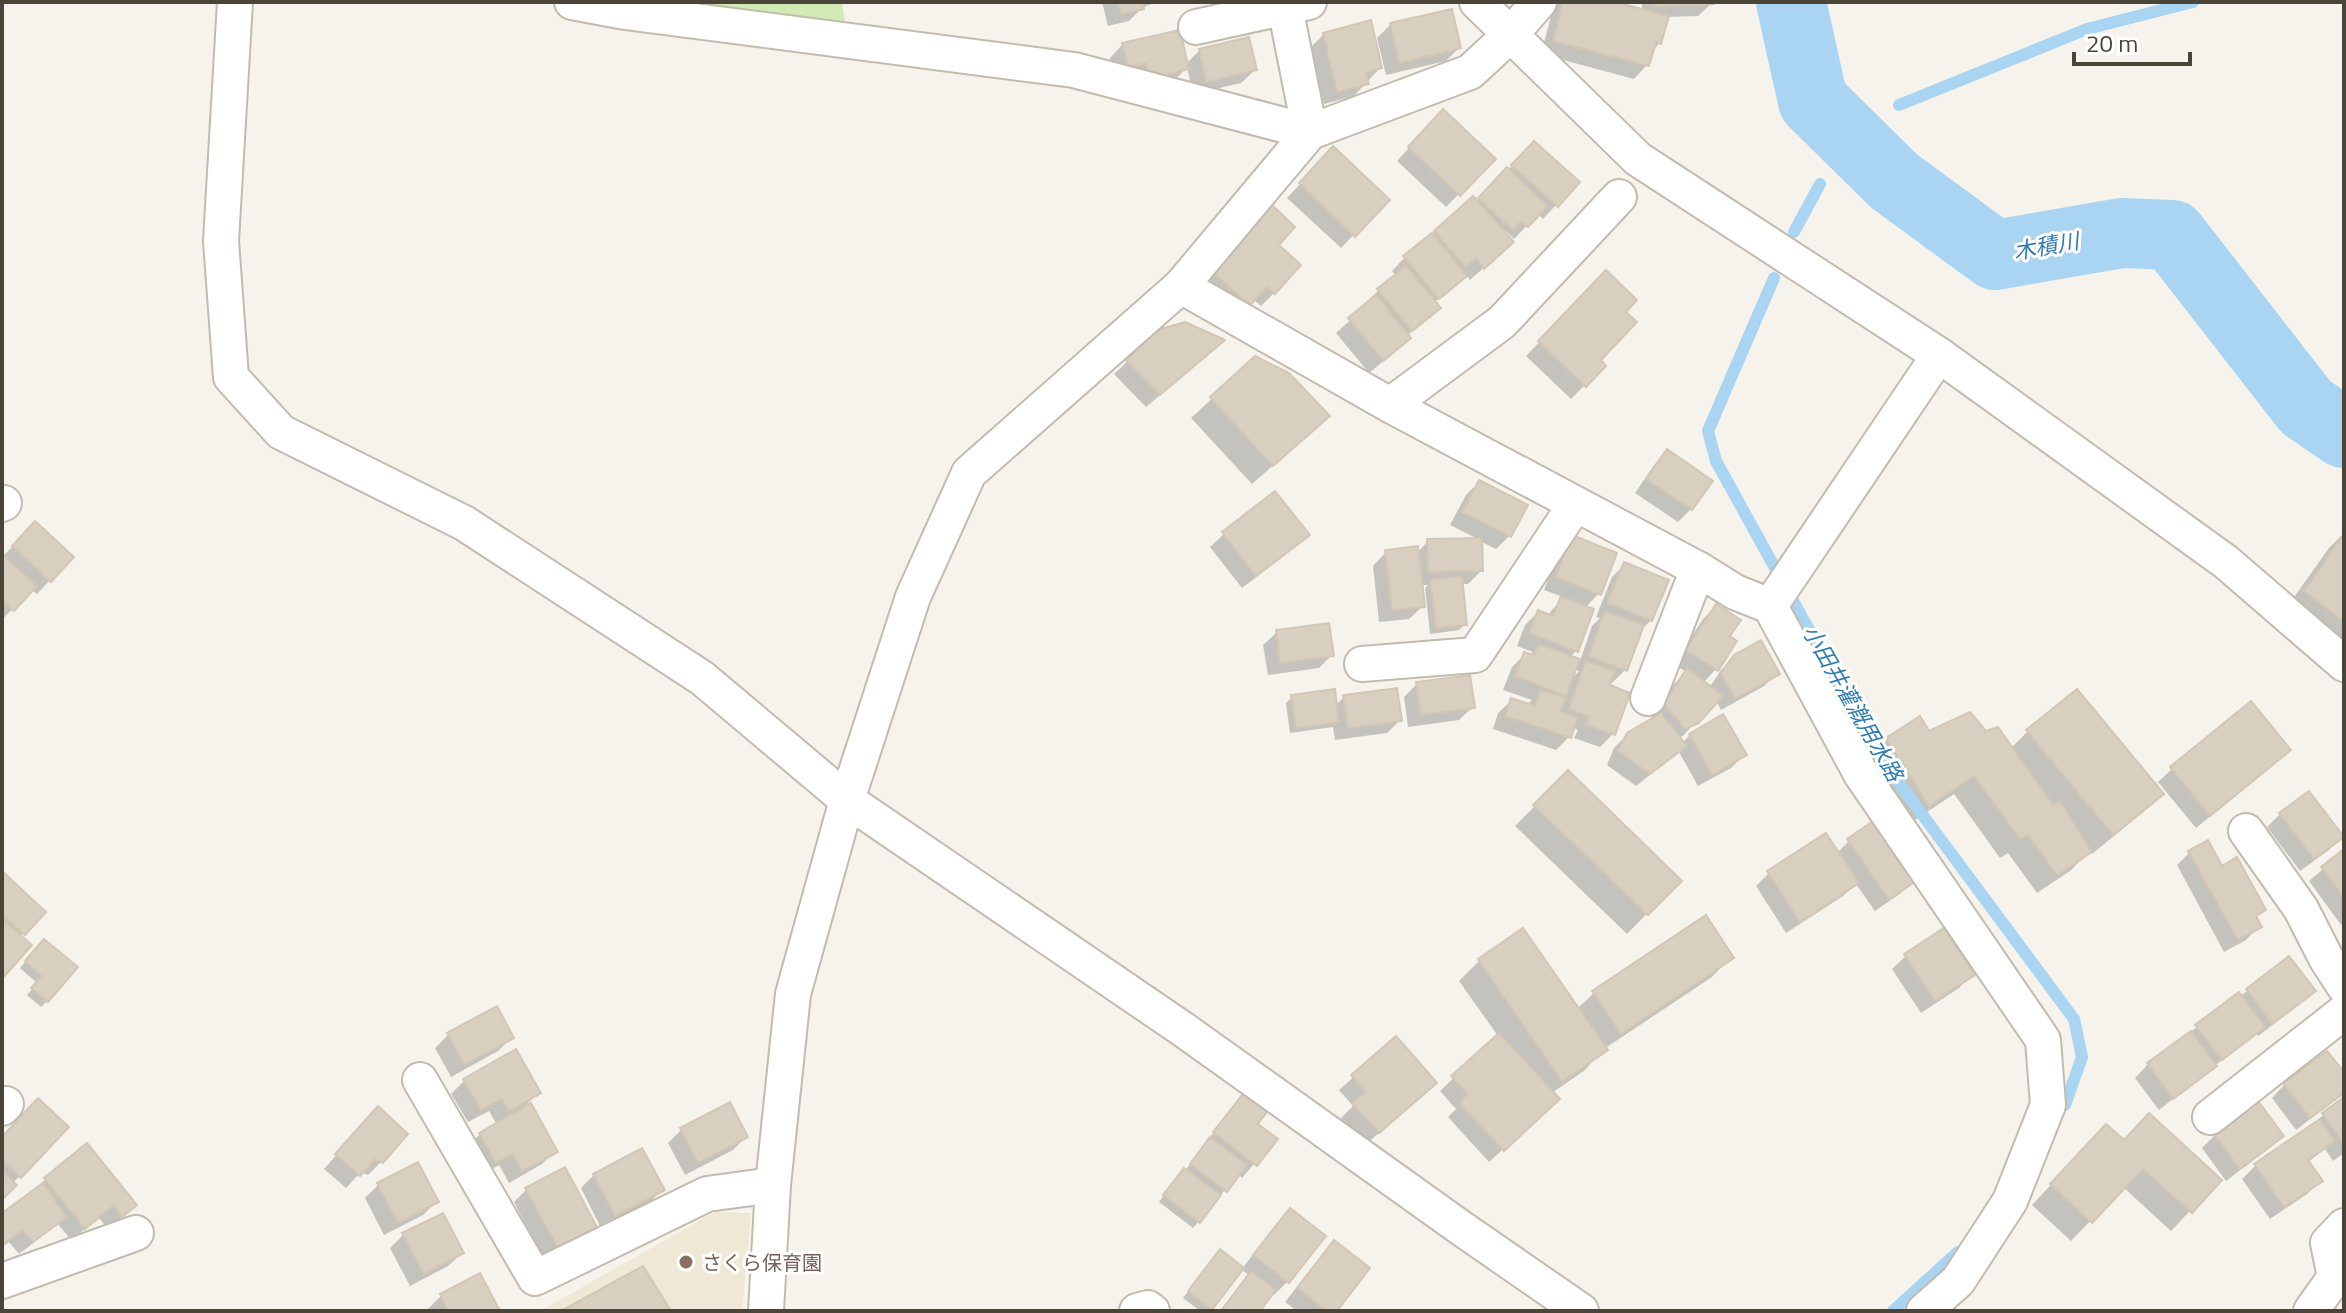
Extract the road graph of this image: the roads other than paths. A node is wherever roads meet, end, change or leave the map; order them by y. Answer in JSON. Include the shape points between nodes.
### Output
{"nodes":[{"id":1,"x":235,"y":2,"type":"edge"},
{"id":2,"x":572,"y":2,"type":"edge"},
{"id":3,"x":1477,"y":2,"type":"edge"},
{"id":4,"x":1539,"y":2,"type":"edge"},
{"id":5,"x":1297,"y":5,"type":"edge"},
{"id":6,"x":1196,"y":27,"type":"dead end"},
{"id":7,"x":1510,"y":35,"type":"junction"},
{"id":8,"x":1310,"y":132,"type":"junction"},
{"id":9,"x":1619,"y":197,"type":"dead end"},
{"id":10,"x":1181,"y":286,"type":"junction"},
{"id":11,"x":1939,"y":355,"type":"junction"},
{"id":12,"x":1390,"y":405,"type":"junction"},
{"id":13,"x":1575,"y":505,"type":"junction"},
{"id":14,"x":1698,"y":569,"type":"junction"},
{"id":15,"x":1779,"y":593,"type":"junction"},
{"id":16,"x":1362,"y":664,"type":"dead end"},
{"id":17,"x":2344,"y":664,"type":"edge"},
{"id":18,"x":1648,"y":698,"type":"dead end"},
{"id":19,"x":847,"y":800,"type":"junction"},
{"id":20,"x":2246,"y":831,"type":"dead end"},
{"id":21,"x":2344,"y":986,"type":"edge"},
{"id":22,"x":2344,"y":1012,"type":"edge"},
{"id":23,"x":420,"y":1080,"type":"dead end"},
{"id":24,"x":2210,"y":1117,"type":"dead end"},
{"id":25,"x":773,"y":1185,"type":"junction"},
{"id":26,"x":2344,"y":1226,"type":"edge"},
{"id":27,"x":136,"y":1233,"type":"dead end"},
{"id":28,"x":2,"y":1281,"type":"edge"},
{"id":29,"x":766,"y":1311,"type":"edge"},
{"id":30,"x":1137,"y":1311,"type":"edge"},
{"id":31,"x":1152,"y":1311,"type":"edge"},
{"id":32,"x":1581,"y":1311,"type":"edge"},
{"id":33,"x":1924,"y":1311,"type":"edge"},
{"id":34,"x":2311,"y":1311,"type":"edge"}],
"edges":[{"from":1,"to":19,"type":"street","via":[[221,241],[231,377],[281,432],[464,523],[702,678]]},
{"from":2,"to":8,"type":"street","via":[[1074,70]]},
{"from":3,"to":7,"type":"street"},
{"from":4,"to":7,"type":"street"},
{"from":5,"to":6,"type":"street"},
{"from":5,"to":8,"type":"street"},
{"from":7,"to":8,"type":"street","via":[[1470,72]]},
{"from":7,"to":11,"type":"street","via":[[1638,159]]},
{"from":8,"to":10,"type":"street"},
{"from":9,"to":12,"type":"street","via":[[1502,322]]},
{"from":10,"to":12,"type":"street"},
{"from":10,"to":19,"type":"street","via":[[969,473],[913,597]]},
{"from":11,"to":15,"type":"street"},
{"from":11,"to":17,"type":"street","via":[[2226,562]]},
{"from":12,"to":13,"type":"street"},
{"from":13,"to":14,"type":"street"},
{"from":13,"to":16,"type":"street","via":[[1475,655]]},
{"from":14,"to":15,"type":"street","via":[[1735,592]]},
{"from":14,"to":18,"type":"street"},
{"from":15,"to":33,"type":"street","via":[[1861,774],[2043,1040],[2048,1105],[2010,1201],[1958,1281]]},
{"from":19,"to":25,"type":"street","via":[[793,994]]},
{"from":19,"to":32,"type":"street"},
{"from":20,"to":21,"type":"street","via":[[2301,909]]},
{"from":22,"to":24,"type":"street"},
{"from":23,"to":25,"type":"street","via":[[535,1278],[707,1194]]},
{"from":25,"to":29,"type":"street"},
{"from":26,"to":34,"type":"street","via":[[2328,1243],[2335,1277]]},
{"from":27,"to":28,"type":"street"},
{"from":30,"to":31,"type":"street"}]}
